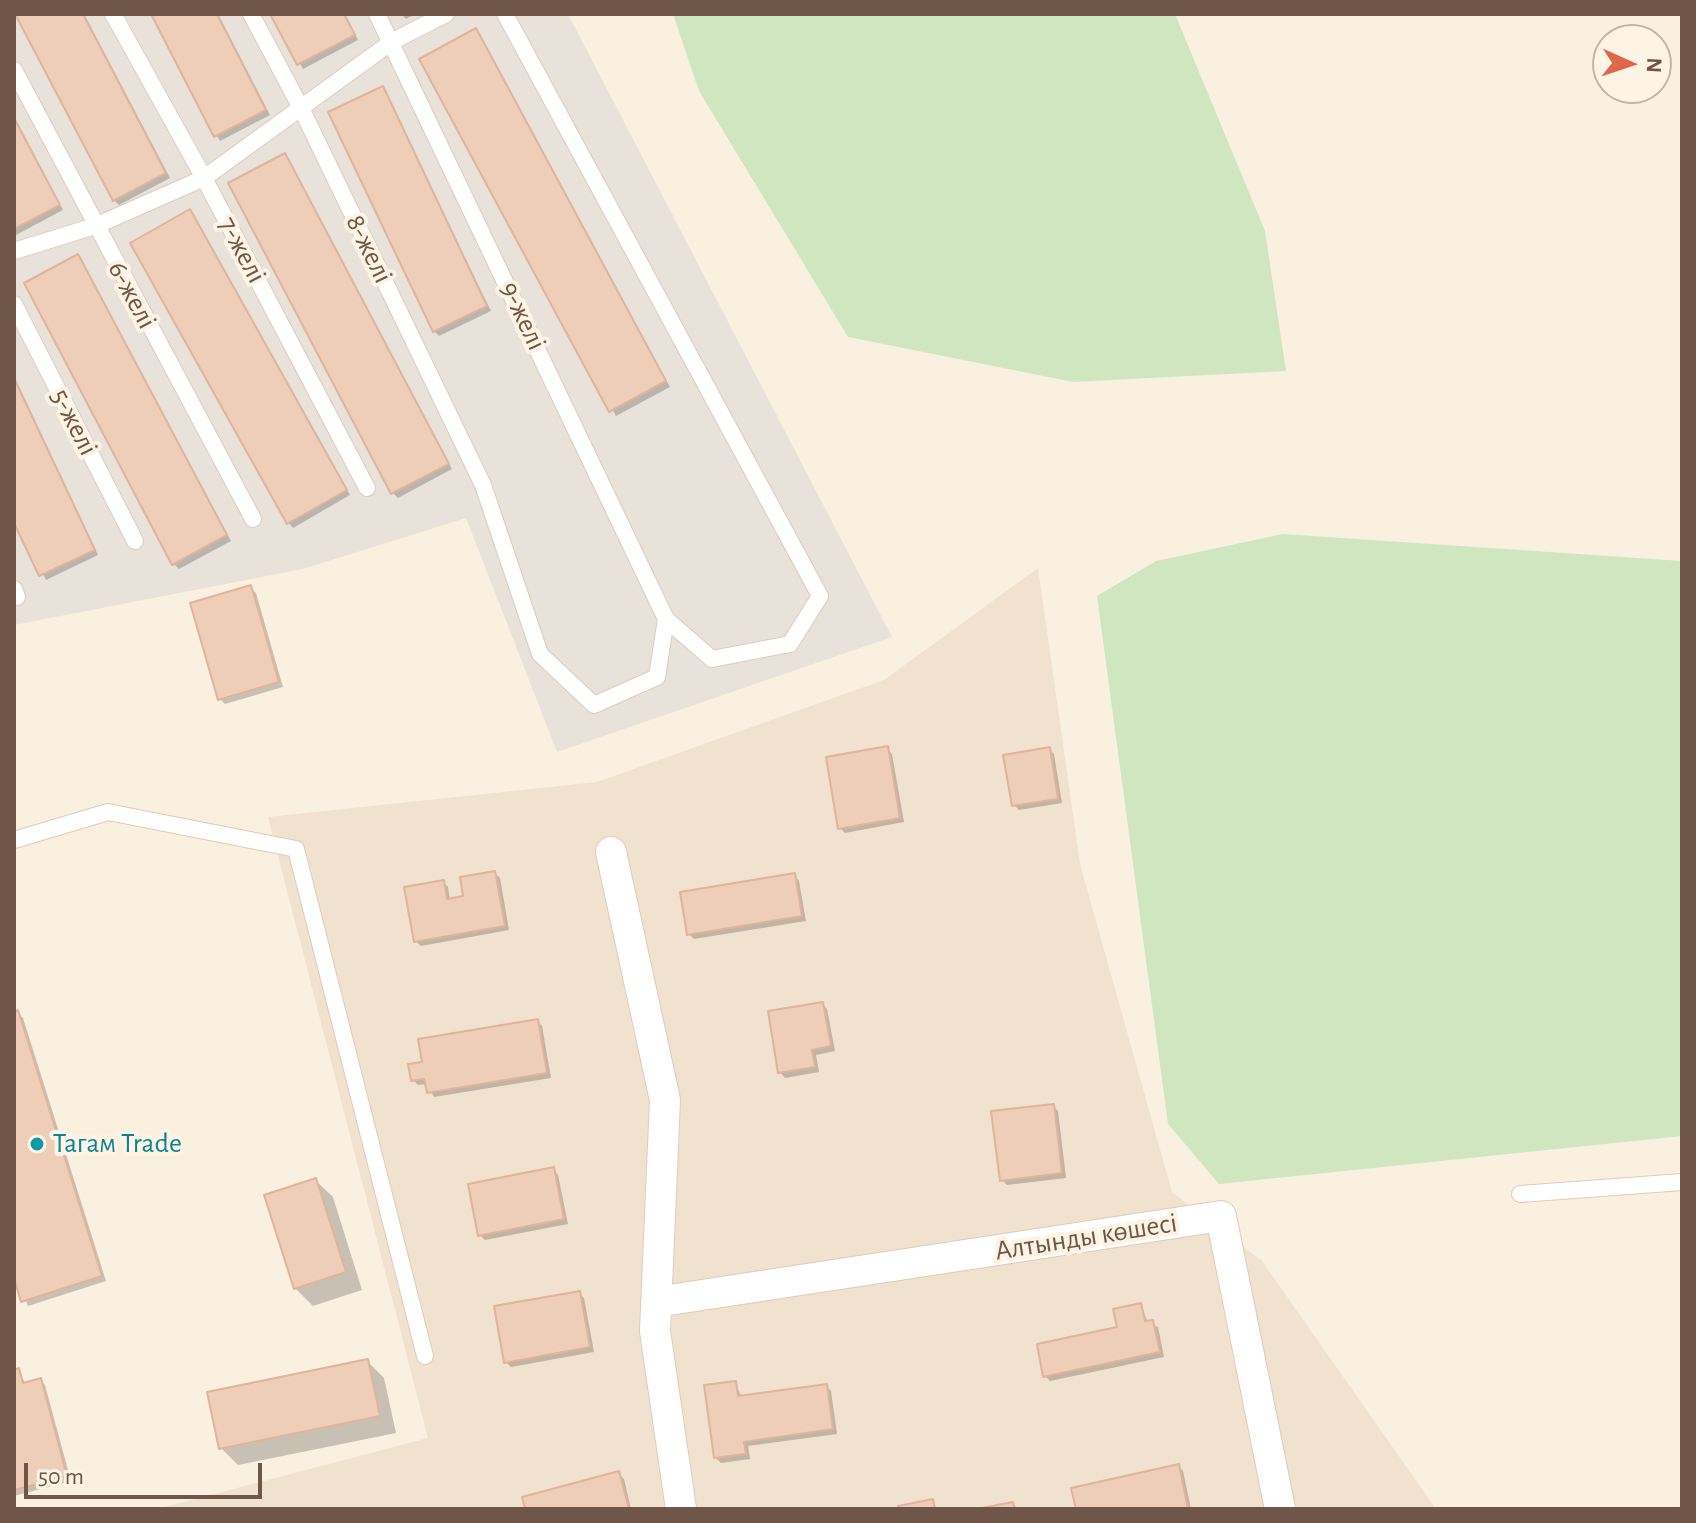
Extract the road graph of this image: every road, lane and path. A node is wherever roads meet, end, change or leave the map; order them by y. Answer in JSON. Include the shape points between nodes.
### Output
{"nodes":[{"id":1,"x":113,"y":14,"type":"edge"},
{"id":2,"x":251,"y":14,"type":"edge"},
{"id":3,"x":377,"y":14,"type":"edge"},
{"id":4,"x":446,"y":14,"type":"edge"},
{"id":5,"x":505,"y":14,"type":"edge"},
{"id":6,"x":393,"y":41,"type":"junction"},
{"id":7,"x":14,"y":70,"type":"edge"},
{"id":8,"x":301,"y":108,"type":"junction"},
{"id":9,"x":204,"y":178,"type":"junction"},
{"id":10,"x":95,"y":226,"type":"junction"},
{"id":11,"x":14,"y":251,"type":"edge"},
{"id":12,"x":14,"y":304,"type":"edge"},
{"id":13,"x":367,"y":488,"type":"dead end"},
{"id":14,"x":253,"y":519,"type":"dead end"},
{"id":15,"x":135,"y":541,"type":"dead end"},
{"id":16,"x":666,"y":619,"type":"junction"},
{"id":17,"x":14,"y":840,"type":"edge"},
{"id":18,"x":611,"y":852,"type":"dead end"},
{"id":19,"x":1682,"y":1182,"type":"edge"},
{"id":20,"x":1520,"y":1194,"type":"dead end"},
{"id":21,"x":656,"y":1302,"type":"junction"},
{"id":22,"x":425,"y":1356,"type":"dead end"},
{"id":23,"x":681,"y":1509,"type":"edge"},
{"id":24,"x":1280,"y":1509,"type":"edge"}],
"edges":[{"from":1,"to":9,"type":"lane","name":"7-желі"},
{"from":2,"to":8,"type":"lane","name":"8-желі"},
{"from":3,"to":6,"type":"lane","name":"9-желі"},
{"from":4,"to":6,"type":"lane"},
{"from":5,"to":16,"type":"lane","via":[[820,596],[790,644],[712,659]]},
{"from":6,"to":8,"type":"lane"},
{"from":6,"to":16,"type":"lane","name":"9-желі"},
{"from":7,"to":10,"type":"lane","name":"6-желі"},
{"from":8,"to":9,"type":"lane"},
{"from":8,"to":16,"type":"lane","name":"8-желі","via":[[483,485],[540,654],[594,705],[657,677]]},
{"from":9,"to":10,"type":"lane"},
{"from":9,"to":13,"type":"lane","name":"7-желі"},
{"from":10,"to":11,"type":"lane"},
{"from":10,"to":14,"type":"lane","name":"6-желі"},
{"from":12,"to":15,"type":"lane","name":"5-желі"},
{"from":17,"to":22,"type":"lane","via":[[108,812],[296,849]]},
{"from":18,"to":21,"type":"street","via":[[665,1100]]},
{"from":19,"to":20,"type":"lane"},
{"from":21,"to":23,"type":"street","via":[[655,1331]]},
{"from":21,"to":24,"type":"street","name":"Алтынды көшесі","via":[[1221,1216]]}]}
